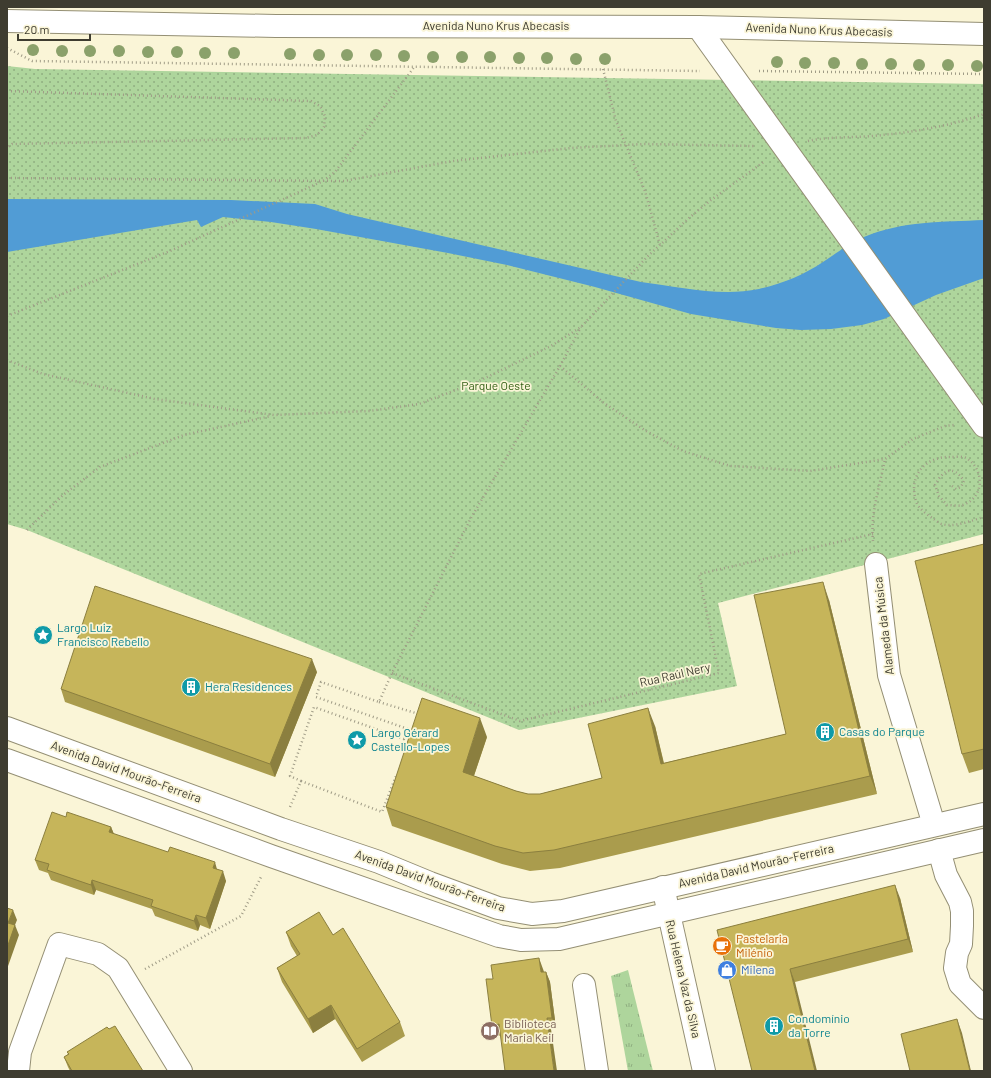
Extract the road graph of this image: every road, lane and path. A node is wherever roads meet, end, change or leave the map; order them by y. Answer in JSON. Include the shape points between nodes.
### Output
{"nodes":[{"id":1,"x":7,"y":21,"type":"edge"},
{"id":2,"x":698,"y":27,"type":"junction"},
{"id":3,"x":984,"y":34,"type":"edge"},
{"id":4,"x":7,"y":48,"type":"edge"},
{"id":5,"x":415,"y":66,"type":"junction"},
{"id":6,"x":603,"y":69,"type":"junction"},
{"id":7,"x":729,"y":71,"type":"junction"},
{"id":8,"x":984,"y":74,"type":"edge"},
{"id":9,"x":7,"y":91,"type":"edge"},
{"id":10,"x":984,"y":114,"type":"edge"},
{"id":11,"x":626,"y":145,"type":"junction"},
{"id":12,"x":782,"y":147,"type":"junction"},
{"id":13,"x":7,"y":148,"type":"edge"},
{"id":14,"x":7,"y":178,"type":"edge"},
{"id":15,"x":323,"y":181,"type":"junction"},
{"id":16,"x":660,"y":245,"type":"junction"},
{"id":17,"x":7,"y":316,"type":"edge"},
{"id":18,"x":581,"y":327,"type":"junction"},
{"id":19,"x":7,"y":360,"type":"edge"},
{"id":20,"x":560,"y":366,"type":"junction"},
{"id":21,"x":274,"y":415,"type":"junction"},
{"id":22,"x":982,"y":424,"type":"edge"},
{"id":23,"x":885,"y":459,"type":"junction"},
{"id":24,"x":952,"y":486,"type":"dead end"},
{"id":25,"x":984,"y":516,"type":"edge"},
{"id":26,"x":27,"y":530,"type":"dead end"},
{"id":27,"x":872,"y":534,"type":"junction"},
{"id":28,"x":876,"y":564,"type":"joint"},
{"id":29,"x":392,"y":673,"type":"junction"},
{"id":30,"x":379,"y":702,"type":"junction"},
{"id":31,"x":417,"y":721,"type":"edge"},
{"id":32,"x":7,"y":728,"type":"edge"},
{"id":33,"x":7,"y":760,"type":"edge"},
{"id":34,"x":398,"y":770,"type":"edge"},
{"id":35,"x":301,"y":781,"type":"junction"},
{"id":36,"x":984,"y":814,"type":"edge"},
{"id":37,"x":934,"y":825,"type":"junction"},
{"id":38,"x":281,"y":829,"type":"junction"},
{"id":39,"x":984,"y":840,"type":"edge"},
{"id":40,"x":940,"y":850,"type":"junction"},
{"id":41,"x":271,"y":856,"type":"junction"},
{"id":42,"x":663,"y":887,"type":"junction"},
{"id":43,"x":668,"y":914,"type":"junction"},
{"id":44,"x":126,"y":980,"type":"junction"},
{"id":45,"x":584,"y":985,"type":"dead end"},
{"id":46,"x":984,"y":1008,"type":"edge"},
{"id":47,"x":18,"y":1071,"type":"edge"},
{"id":48,"x":181,"y":1071,"type":"edge"},
{"id":49,"x":597,"y":1071,"type":"edge"},
{"id":50,"x":704,"y":1071,"type":"edge"}],
"edges":[{"from":1,"to":2,"type":"street","name":"Avenida Nuno Krus Abecasis"},
{"from":2,"to":3,"type":"street","name":"Avenida Nuno Krus Abecasis"},
{"from":2,"to":7,"type":"street"},
{"from":4,"to":5,"type":"path","via":[[32,61]]},
{"from":5,"to":6,"type":"path"},
{"from":5,"to":15,"type":"path","via":[[335,172]]},
{"from":6,"to":7,"type":"path"},
{"from":6,"to":11,"type":"path","via":[[616,121]]},
{"from":7,"to":8,"type":"path"},
{"from":7,"to":12,"type":"street"},
{"from":9,"to":13,"type":"path","via":[[311,101],[320,106],[326,116],[324,127],[317,135],[306,138],[12,144]]},
{"from":10,"to":12,"type":"path","via":[[927,128],[890,134],[812,140]]},
{"from":11,"to":12,"type":"path"},
{"from":11,"to":15,"type":"path","via":[[571,148],[453,161],[344,181]]},
{"from":11,"to":16,"type":"path","via":[[645,191]]},
{"from":12,"to":16,"type":"path","via":[[710,200]]},
{"from":12,"to":22,"type":"street"},
{"from":14,"to":15,"type":"path"},
{"from":15,"to":17,"type":"path","via":[[170,251]]},
{"from":16,"to":18,"type":"path"},
{"from":18,"to":20,"type":"path"},
{"from":18,"to":21,"type":"path","via":[[551,346],[477,382],[420,404],[369,411]]},
{"from":19,"to":21,"type":"path","via":[[43,374],[155,399]]},
{"from":20,"to":23,"type":"path","via":[[604,403],[646,431],[682,451],[730,466],[810,471]]},
{"from":20,"to":29,"type":"path","via":[[471,518]]},
{"from":21,"to":26,"type":"path","via":[[184,435],[100,467],[63,495]]},
{"from":22,"to":23,"type":"path","via":[[945,426],[913,439]]},
{"from":23,"to":27,"type":"path"},
{"from":24,"to":25,"type":"path","via":[[956,489],[961,487],[964,481],[961,475],[947,471],[935,485],[939,496],[947,505],[965,505],[973,499],[978,493],[980,478],[975,466],[965,458],[942,457],[929,461],[919,471],[914,482],[916,501],[925,514],[942,524],[953,525]]},
{"from":27,"to":28,"type":"path"},
{"from":27,"to":29,"type":"path","name":"Rua Raúl Nery","via":[[699,574],[719,673],[520,721]]},
{"from":28,"to":37,"type":"street","name":"Alameda da Música","via":[[889,675]]},
{"from":29,"to":30,"type":"path"},
{"from":30,"to":31,"type":"path","via":[[419,714]]},
{"from":30,"to":35,"type":"path","via":[[321,682],[316,697],[408,729],[404,739],[314,707],[290,776]]},
{"from":32,"to":38,"type":"street","name":"Avenida David Mourão-Ferreira"},
{"from":33,"to":41,"type":"street"},
{"from":34,"to":35,"type":"path","via":[[382,812]]},
{"from":35,"to":38,"type":"path"},
{"from":36,"to":37,"type":"street","name":"Avenida David Mourão-Ferreira"},
{"from":37,"to":42,"type":"street","name":"Avenida David Mourão-Ferreira"},
{"from":38,"to":42,"type":"street","name":"Avenida David Mourão-Ferreira","via":[[379,862],[498,908],[532,914],[564,911]]},
{"from":39,"to":40,"type":"street"},
{"from":40,"to":43,"type":"street"},
{"from":40,"to":46,"type":"street","via":[[946,875],[960,902],[962,912],[955,968],[960,984]]},
{"from":41,"to":43,"type":"street","via":[[499,936],[521,940],[559,939]]},
{"from":41,"to":44,"type":"path","via":[[241,916]]},
{"from":42,"to":43,"type":"street","name":"Rua Helena Vaz da Silva"},
{"from":43,"to":50,"type":"street","name":"Rua Helena Vaz da Silva"},
{"from":44,"to":47,"type":"street","via":[[118,968],[98,954],[59,944],[20,1052]]},
{"from":44,"to":48,"type":"street"},
{"from":45,"to":49,"type":"street"}]}
